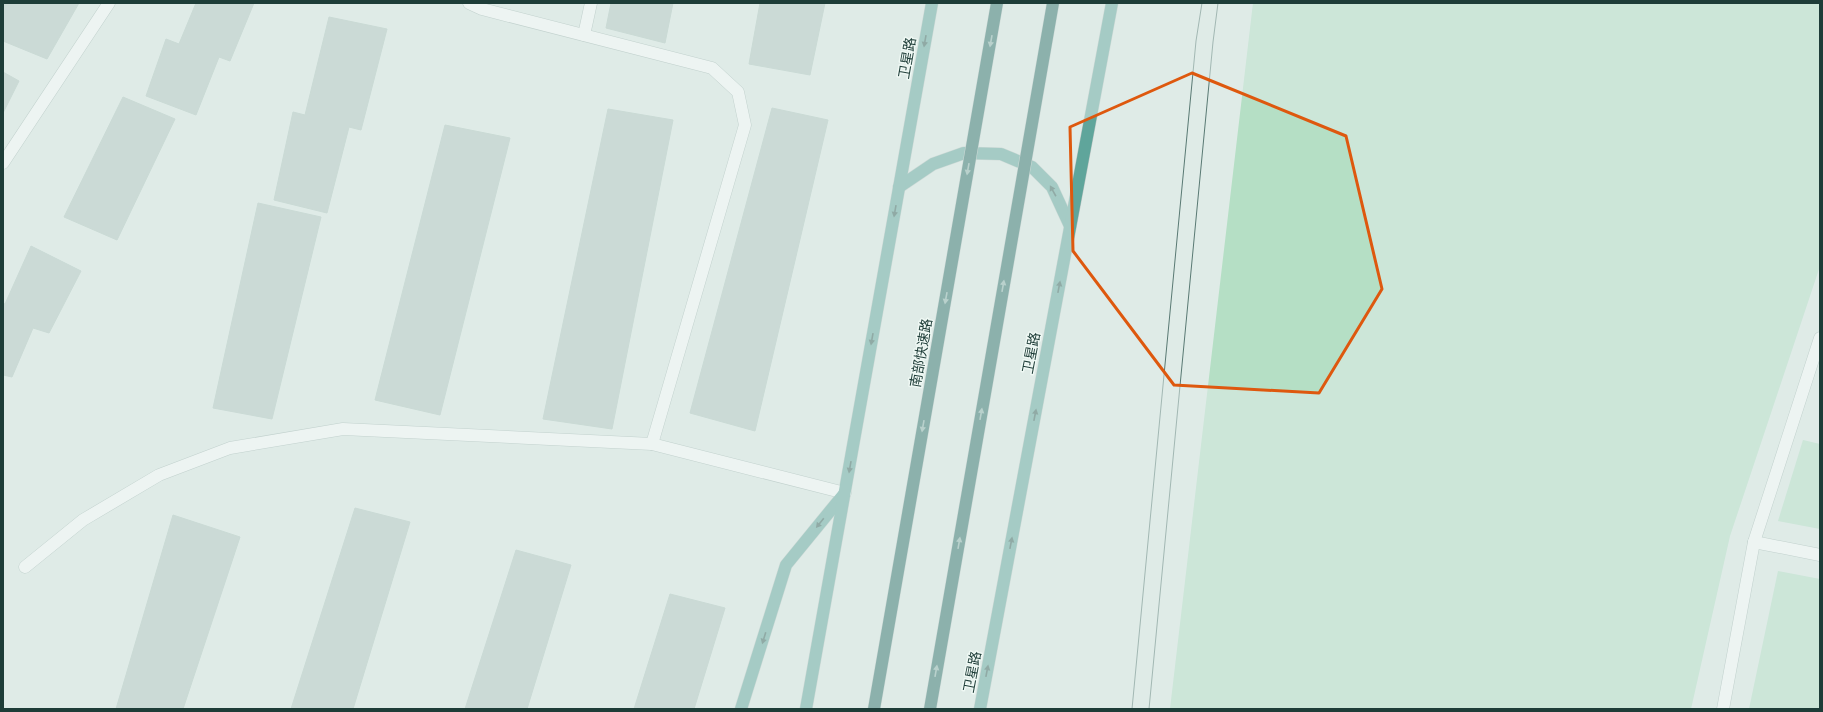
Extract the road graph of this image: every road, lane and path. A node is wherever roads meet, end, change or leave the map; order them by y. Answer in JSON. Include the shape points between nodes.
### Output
{"nodes":[{"id":1,"x":109,"y":3,"type":"edge"},
{"id":2,"x":469,"y":3,"type":"edge"},
{"id":3,"x":591,"y":3,"type":"edge"},
{"id":4,"x":932,"y":3,"type":"edge"},
{"id":5,"x":997,"y":3,"type":"edge"},
{"id":6,"x":1053,"y":3,"type":"edge"},
{"id":7,"x":1112,"y":3,"type":"edge"},
{"id":8,"x":584,"y":35,"type":"junction"},
{"id":9,"x":3,"y":163,"type":"edge"},
{"id":10,"x":899,"y":187,"type":"junction"},
{"id":11,"x":1070,"y":226,"type":"junction"},
{"id":12,"x":1820,"y":338,"type":"edge"},
{"id":13,"x":652,"y":444,"type":"junction"},
{"id":14,"x":845,"y":493,"type":"junction"},
{"id":15,"x":1754,"y":542,"type":"junction"},
{"id":16,"x":1820,"y":555,"type":"edge"},
{"id":17,"x":25,"y":567,"type":"dead end"},
{"id":18,"x":743,"y":707,"type":"edge"},
{"id":19,"x":806,"y":709,"type":"edge"},
{"id":20,"x":874,"y":709,"type":"edge"},
{"id":21,"x":930,"y":709,"type":"edge"},
{"id":22,"x":980,"y":709,"type":"edge"},
{"id":23,"x":1722,"y":709,"type":"edge"}],
"edges":[{"from":1,"to":9,"type":"lane"},
{"from":2,"to":8,"type":"lane","via":[[482,9]]},
{"from":3,"to":8,"type":"lane"},
{"from":4,"to":10,"type":"main road","name":"卫星路","one_way":true},
{"from":5,"to":20,"type":"highway","name":"南部快速路","one_way":true,"bridge":true},
{"from":21,"to":6,"type":"highway","one_way":true,"bridge":true},
{"from":7,"to":11,"type":"main road","name":"卫星路"},
{"from":8,"to":13,"type":"lane","via":[[712,68],[738,92],[745,125]]},
{"from":11,"to":10,"type":"main road","one_way":true,"via":[[1052,187],[1032,167],[1001,154],[964,153],[933,164]]},
{"from":10,"to":14,"type":"main road","name":"卫星路","one_way":true},
{"from":22,"to":11,"type":"main road","name":"卫星路","one_way":true},
{"from":12,"to":15,"type":"lane"},
{"from":13,"to":14,"type":"lane"},
{"from":13,"to":17,"type":"lane","via":[[343,429],[230,448],[159,475],[83,520]]},
{"from":14,"to":18,"type":"main road","one_way":true,"via":[[786,565]]},
{"from":14,"to":19,"type":"main road","name":"卫星路"},
{"from":15,"to":16,"type":"lane"},
{"from":15,"to":23,"type":"lane"}]}
